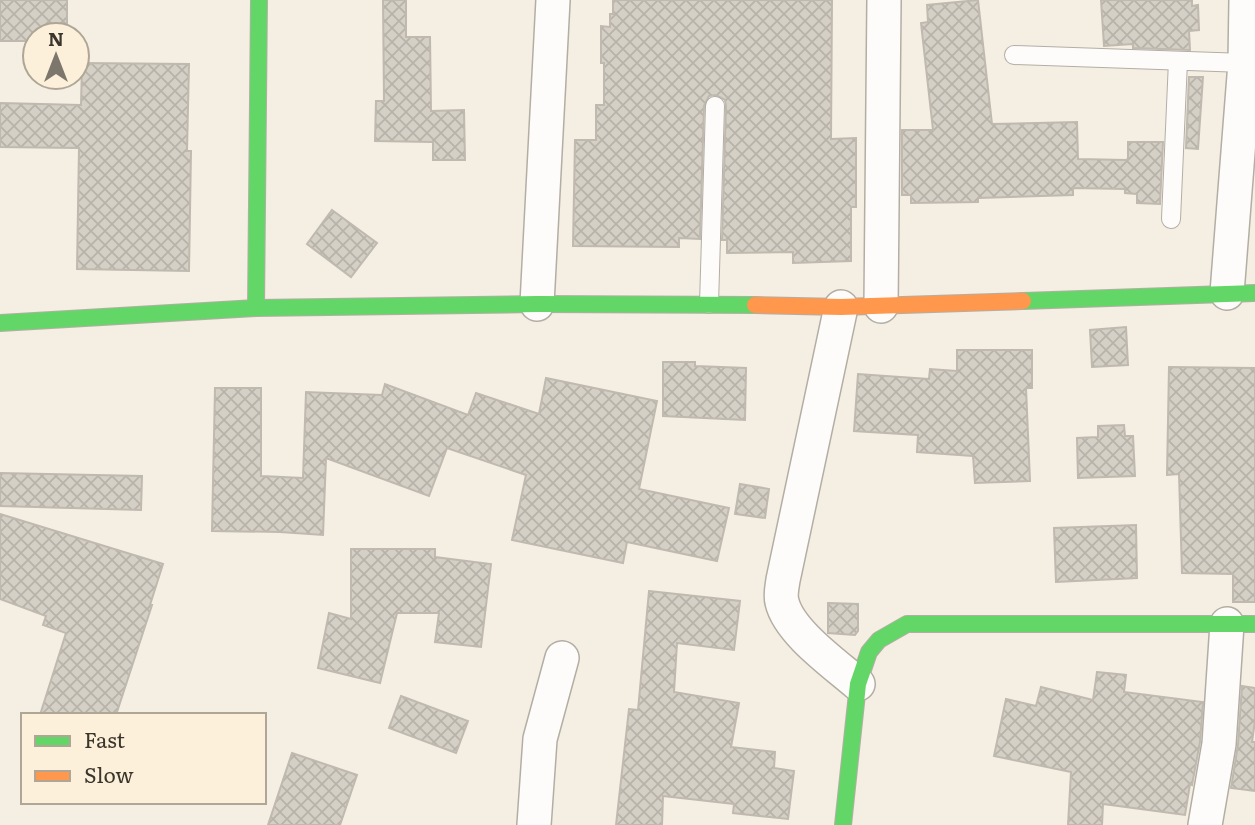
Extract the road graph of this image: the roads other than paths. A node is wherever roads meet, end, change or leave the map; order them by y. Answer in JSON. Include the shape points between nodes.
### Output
{"nodes":[{"id":1,"x":259,"y":0,"type":"edge"},
{"id":2,"x":554,"y":0,"type":"edge"},
{"id":3,"x":884,"y":0,"type":"edge"},
{"id":4,"x":1246,"y":0,"type":"edge"},
{"id":5,"x":1014,"y":55,"type":"dead end"},
{"id":6,"x":1178,"y":61,"type":"junction"},
{"id":7,"x":1245,"y":63,"type":"junction"},
{"id":8,"x":715,"y":106,"type":"dead end"},
{"id":9,"x":1171,"y":219,"type":"dead end"},
{"id":10,"x":1241,"y":293,"type":"edge"},
{"id":11,"x":537,"y":304,"type":"junction"},
{"id":12,"x":709,"y":304,"type":"junction"},
{"id":13,"x":881,"y":306,"type":"junction"},
{"id":14,"x":841,"y":307,"type":"junction"},
{"id":15,"x":256,"y":308,"type":"junction"},
{"id":16,"x":0,"y":323,"type":"edge"},
{"id":17,"x":1241,"y":624,"type":"edge"},
{"id":18,"x":562,"y":658,"type":"dead end"},
{"id":19,"x":858,"y":684,"type":"junction"},
{"id":20,"x":534,"y":825,"type":"edge"},
{"id":21,"x":843,"y":825,"type":"edge"},
{"id":22,"x":1205,"y":825,"type":"edge"}],
"edges":[{"from":1,"to":15,"type":"street"},
{"from":2,"to":11,"type":"street"},
{"from":3,"to":13,"type":"street"},
{"from":4,"to":7,"type":"street"},
{"from":5,"to":6,"type":"lane"},
{"from":6,"to":7,"type":"lane"},
{"from":6,"to":9,"type":"lane"},
{"from":7,"to":10,"type":"street"},
{"from":8,"to":12,"type":"lane"},
{"from":10,"to":13,"type":"street"},
{"from":11,"to":12,"type":"street"},
{"from":11,"to":15,"type":"street"},
{"from":12,"to":14,"type":"street"},
{"from":13,"to":14,"type":"street"},
{"from":14,"to":19,"type":"street","via":[[781,600],[788,618],[809,641]]},
{"from":15,"to":16,"type":"street"},
{"from":17,"to":19,"type":"street","via":[[907,624],[878,640]]},
{"from":17,"to":22,"type":"street"},
{"from":18,"to":20,"type":"street","via":[[540,739]]},
{"from":19,"to":21,"type":"street"}]}
